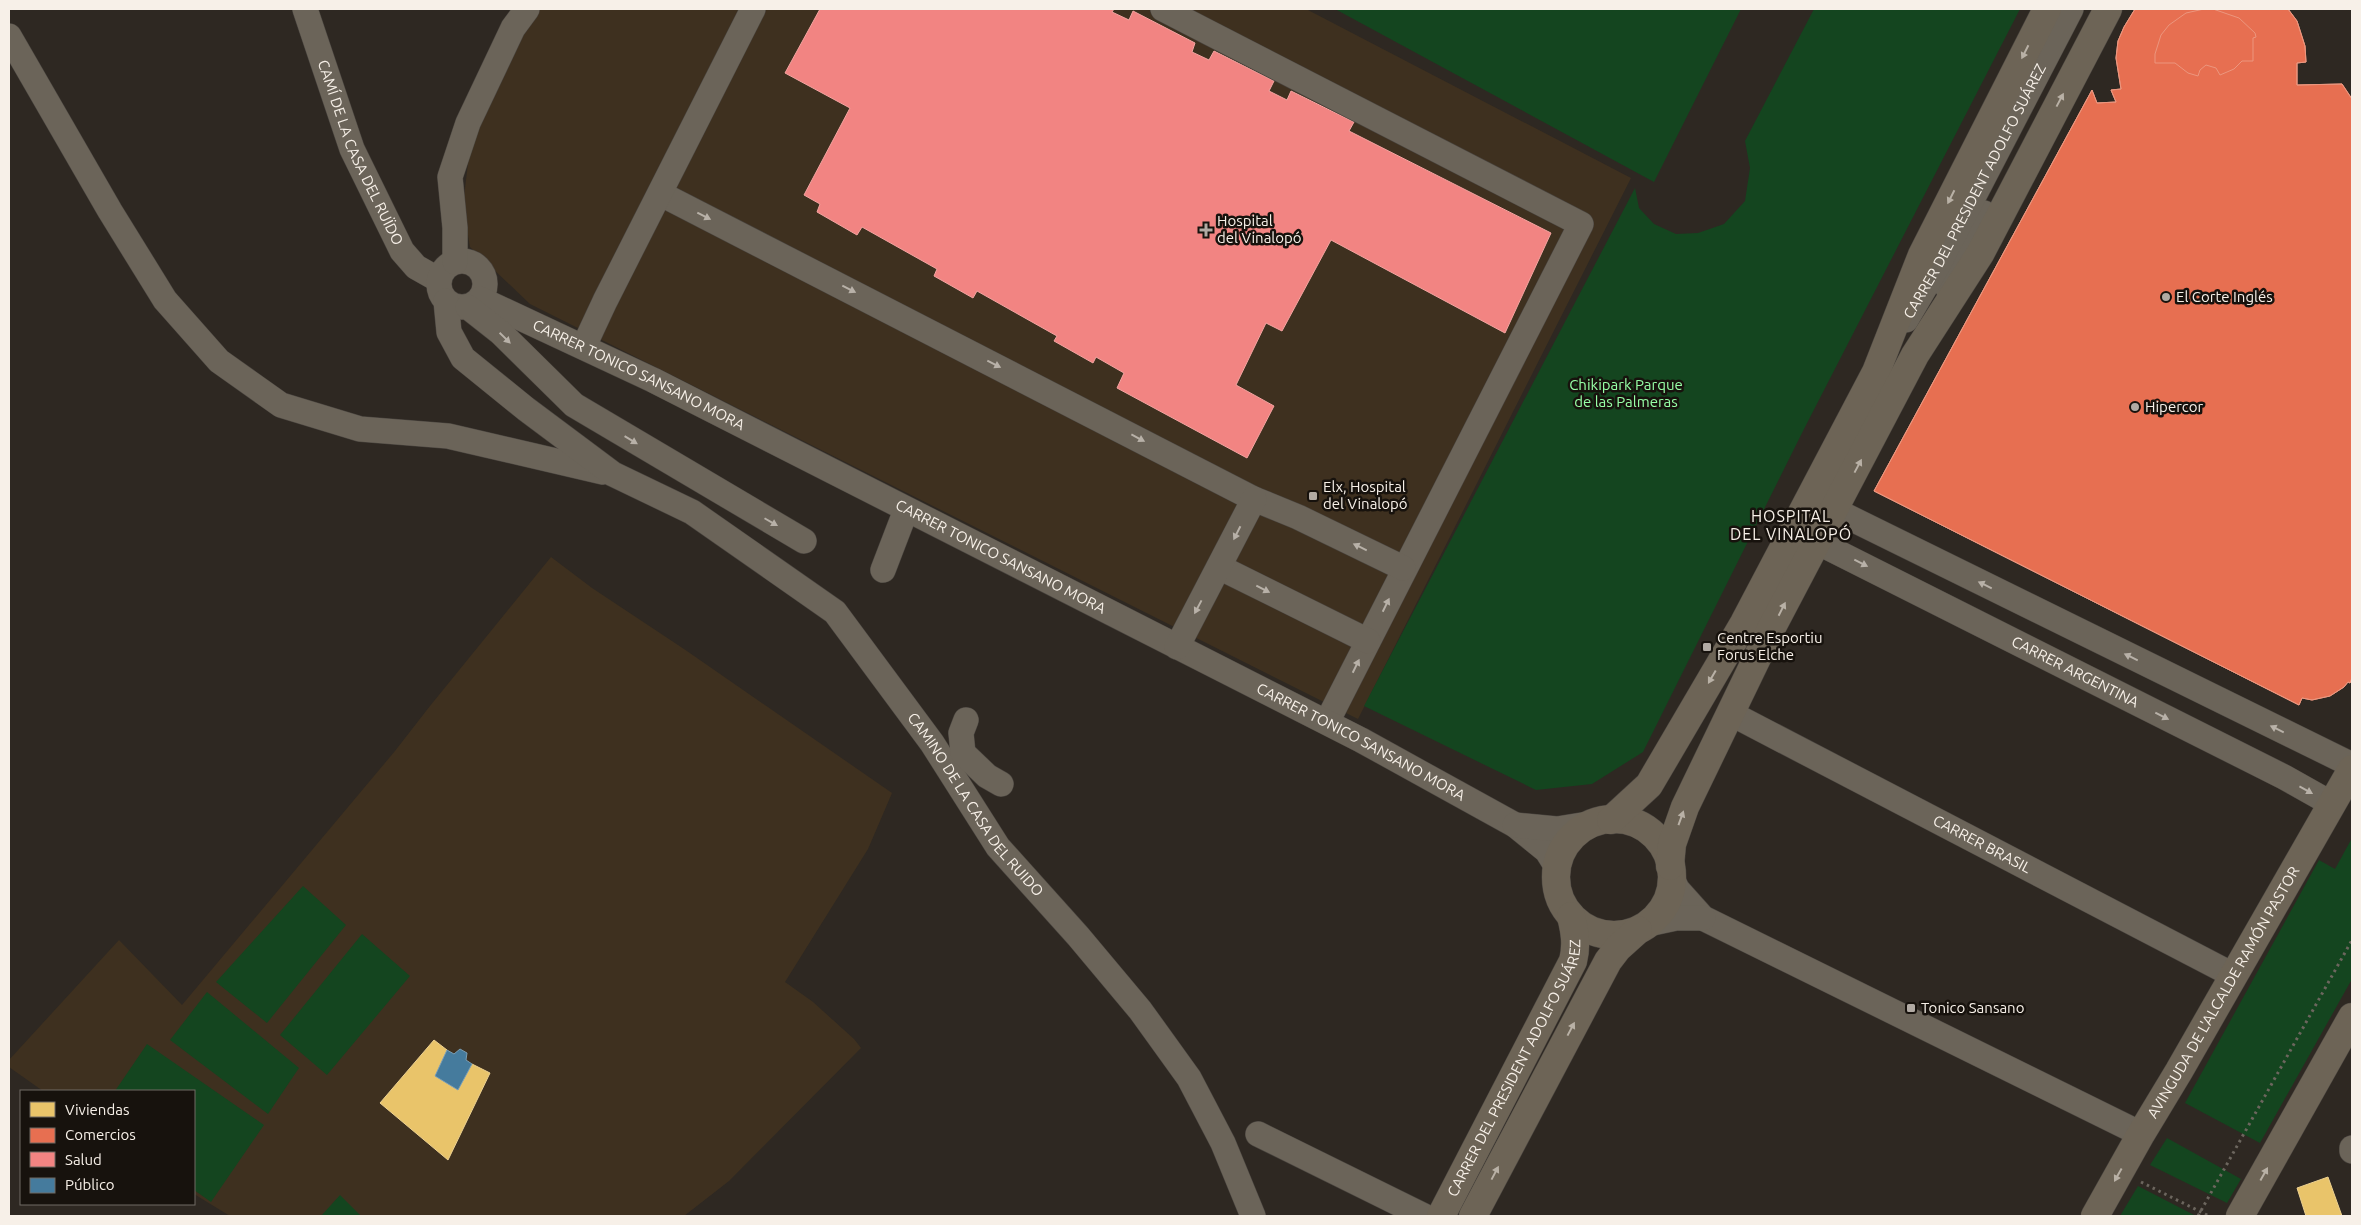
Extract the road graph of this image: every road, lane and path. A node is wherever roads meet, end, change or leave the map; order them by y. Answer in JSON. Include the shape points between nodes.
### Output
{"nodes":[{"id":1,"x":306,"y":9,"type":"edge"},
{"id":2,"x":527,"y":9,"type":"edge"},
{"id":3,"x":753,"y":9,"type":"edge"},
{"id":4,"x":1163,"y":9,"type":"edge"},
{"id":5,"x":2046,"y":9,"type":"edge"},
{"id":6,"x":2071,"y":9,"type":"edge"},
{"id":7,"x":2086,"y":9,"type":"edge"},
{"id":8,"x":2108,"y":9,"type":"edge"},
{"id":9,"x":9,"y":36,"type":"edge"},
{"id":10,"x":661,"y":194,"type":"junction"},
{"id":11,"x":457,"y":290,"type":"junction"},
{"id":12,"x":584,"y":346,"type":"junction"},
{"id":13,"x":1915,"y":355,"type":"junction"},
{"id":14,"x":1876,"y":372,"type":"junction"},
{"id":15,"x":613,"y":474,"type":"junction"},
{"id":16,"x":1254,"y":499,"type":"junction"},
{"id":17,"x":906,"y":510,"type":"junction"},
{"id":18,"x":1834,"y":510,"type":"junction"},
{"id":19,"x":804,"y":541,"type":"dead end"},
{"id":20,"x":1817,"y":542,"type":"junction"},
{"id":21,"x":1219,"y":566,"type":"junction"},
{"id":22,"x":1403,"y":568,"type":"junction"},
{"id":23,"x":883,"y":570,"type":"dead end"},
{"id":24,"x":1368,"y":641,"type":"junction"},
{"id":25,"x":1177,"y":647,"type":"junction"},
{"id":26,"x":1343,"y":692,"type":"junction"},
{"id":27,"x":1730,"y":713,"type":"junction"},
{"id":28,"x":966,"y":720,"type":"dead end"},
{"id":29,"x":1327,"y":722,"type":"junction"},
{"id":30,"x":1361,"y":740,"type":"junction"},
{"id":31,"x":2352,"y":765,"type":"edge"},
{"id":32,"x":2352,"y":769,"type":"edge"},
{"id":33,"x":1002,"y":784,"type":"dead end"},
{"id":34,"x":2332,"y":804,"type":"junction"},
{"id":35,"x":1602,"y":822,"type":"junction"},
{"id":36,"x":1515,"y":825,"type":"junction"},
{"id":37,"x":1557,"y":867,"type":"junction"},
{"id":38,"x":1671,"y":871,"type":"junction"},
{"id":39,"x":1571,"y":916,"type":"junction"},
{"id":40,"x":1703,"y":918,"type":"junction"},
{"id":41,"x":1643,"y":927,"type":"junction"},
{"id":42,"x":2352,"y":940,"type":"edge"},
{"id":43,"x":2233,"y":975,"type":"junction"},
{"id":44,"x":2352,"y":1016,"type":"edge"},
{"id":45,"x":1258,"y":1134,"type":"dead end"},
{"id":46,"x":2141,"y":1134,"type":"junction"},
{"id":47,"x":2120,"y":1171,"type":"junction"},
{"id":48,"x":2200,"y":1212,"type":"junction"},
{"id":49,"x":1253,"y":1216,"type":"edge"},
{"id":50,"x":1424,"y":1216,"type":"edge"},
{"id":51,"x":1441,"y":1216,"type":"edge"},
{"id":52,"x":1473,"y":1216,"type":"edge"},
{"id":53,"x":2095,"y":1216,"type":"edge"},
{"id":54,"x":2198,"y":1216,"type":"edge"},
{"id":55,"x":2209,"y":1216,"type":"edge"},
{"id":56,"x":2240,"y":1216,"type":"edge"}],
"edges":[{"from":1,"to":11,"type":"street","name":"CAMÍ DE LA CASA DEL RUÏDO","via":[[352,149],[402,252],[416,267]]},
{"from":2,"to":11,"type":"street","via":[[513,28],[468,123],[450,177]]},
{"from":3,"to":10,"type":"street"},
{"from":4,"to":22,"type":"street","via":[[1581,224]]},
{"from":5,"to":14,"type":"main road","name":"CARRER DEL PRESIDENT ADOLFO SUÁREZ","one_way":true,"via":[[1922,255]]},
{"from":6,"to":14,"type":"street","name":"CARRER DEL PRESIDENT ADOLFO SUÁREZ","via":[[1936,267]]},
{"from":7,"to":13,"type":"street","name":"CARRER DEL PRESIDENT ADOLFO SUÁREZ"},
{"from":13,"to":8,"type":"main road","name":"CARRER DEL PRESIDENT ADOLFO SUÁREZ","one_way":true,"via":[[1980,254]]},
{"from":9,"to":15,"type":"street","via":[[165,300],[219,361],[281,404],[360,429],[448,436]]},
{"from":10,"to":12,"type":"street"},
{"from":10,"to":16,"type":"street","one_way":true},
{"from":11,"to":12,"type":"street","name":"CARRER TONICO SANSANO MORA"},
{"from":11,"to":15,"type":"street","via":[[448,332],[464,358]]},
{"from":11,"to":19,"type":"street","one_way":true,"via":[[574,405]]},
{"from":12,"to":17,"type":"street","name":"CARRER TONICO SANSANO MORA"},
{"from":18,"to":13,"type":"main road","name":"CARRER DEL PRESIDENT ADOLFO SUÁREZ","one_way":true},
{"from":14,"to":35,"type":"main road","name":"CARRER DEL PRESIDENT ADOLFO SUÁREZ","one_way":true,"via":[[1744,623],[1649,785]]},
{"from":15,"to":49,"type":"street","name":"CAMINO DE LA CASA DEL RUIDO","via":[[692,512],[835,612],[932,743],[998,847],[1121,988],[1189,1078],[1223,1143]]},
{"from":16,"to":21,"type":"street","one_way":true},
{"from":22,"to":16,"type":"street","one_way":true},
{"from":17,"to":23,"type":"street"},
{"from":17,"to":25,"type":"street","name":"CARRER TONICO SANSANO MORA"},
{"from":18,"to":20,"type":"main road","name":"CARRER DEL PRESIDENT ADOLFO SUÁREZ"},
{"from":31,"to":18,"type":"street","one_way":true},
{"from":27,"to":20,"type":"main road","name":"CARRER DEL PRESIDENT ADOLFO SUÁREZ","one_way":true},
{"from":20,"to":34,"type":"street","name":"CARRER ARGENTINA","one_way":true},
{"from":21,"to":24,"type":"street","one_way":true},
{"from":21,"to":25,"type":"street","one_way":true},
{"from":24,"to":22,"type":"street","one_way":true},
{"from":26,"to":24,"type":"street","one_way":true},
{"from":25,"to":29,"type":"street","name":"CARRER TONICO SANSANO MORA"},
{"from":26,"to":29,"type":"street"},
{"from":26,"to":30,"type":"street","via":[[1346,709]]},
{"from":38,"to":27,"type":"main road","name":"CARRER DEL PRESIDENT ADOLFO SUÁREZ","one_way":true,"via":[[1672,844],[1685,807]]},
{"from":27,"to":43,"type":"street","name":"CARRER BRASIL"},
{"from":28,"to":33,"type":"street","via":[[961,734],[963,753],[987,776]]},
{"from":29,"to":30,"type":"street","name":"CARRER TONICO SANSANO MORA"},
{"from":30,"to":36,"type":"street","name":"CARRER TONICO SANSANO MORA"},
{"from":32,"to":34,"type":"main road","name":"AVINGUDA DE L'ALCALDE RAMÓN PASTOR"},
{"from":34,"to":43,"type":"main road","name":"AVINGUDA DE L'ALCALDE RAMÓN PASTOR"},
{"from":35,"to":36,"type":"street","name":"CARRER TONICO SANSANO MORA","via":[[1557,828]]},
{"from":35,"to":37,"type":"main road","via":[[1581,829],[1567,842]]},
{"from":35,"to":38,"type":"main road","via":[[1636,823],[1652,833],[1664,848]]},
{"from":36,"to":37,"type":"street","name":"CARRER TONICO SANSANO MORA","via":[[1547,851]]},
{"from":37,"to":39,"type":"main road","via":[[1555,877],[1559,896]]},
{"from":38,"to":40,"type":"street","via":[[1677,889]]},
{"from":38,"to":41,"type":"main road","via":[[1671,885],[1665,904]]},
{"from":39,"to":41,"type":"main road","via":[[1600,934],[1620,935]]},
{"from":39,"to":51,"type":"main road","name":"CARRER DEL PRESIDENT ADOLFO SUÁREZ","via":[[1576,950],[1573,961]]},
{"from":40,"to":41,"type":"street","via":[[1676,918]]},
{"from":40,"to":46,"type":"street"},
{"from":52,"to":41,"type":"main road","name":"CARRER DEL PRESIDENT ADOLFO SUÁREZ","one_way":true,"via":[[1608,961]]},
{"from":42,"to":48,"type":"path"},
{"from":43,"to":46,"type":"main road","name":"AVINGUDA DE L'ALCALDE RAMÓN PASTOR"},
{"from":56,"to":44,"type":"main road","one_way":true},
{"from":45,"to":50,"type":"street"},
{"from":46,"to":47,"type":"main road","name":"AVINGUDA DE L'ALCALDE RAMÓN PASTOR"},
{"from":47,"to":48,"type":"path"},
{"from":47,"to":53,"type":"main road","name":"AVINGUDA DE L'ALCALDE RAMÓN PASTOR","one_way":true},
{"from":48,"to":54,"type":"path"},
{"from":48,"to":55,"type":"path"}]}
